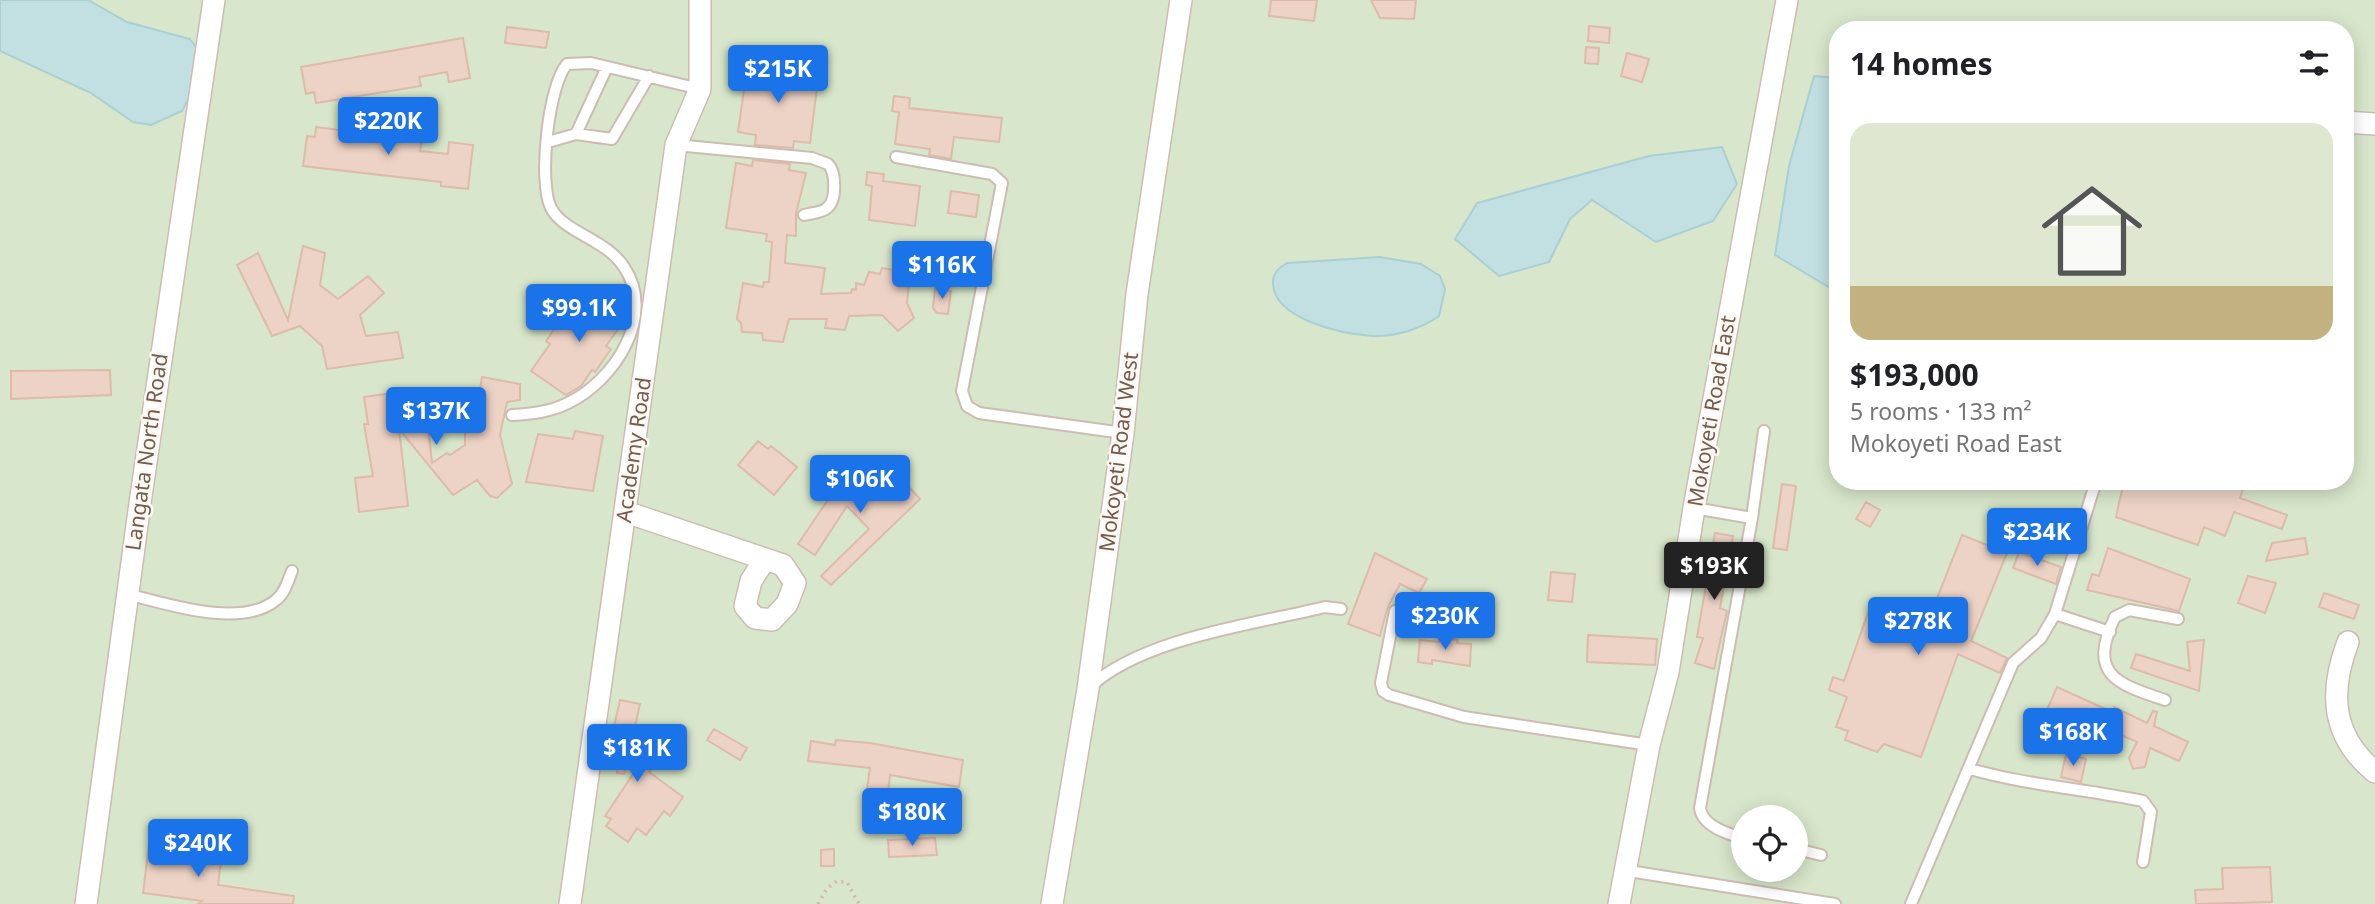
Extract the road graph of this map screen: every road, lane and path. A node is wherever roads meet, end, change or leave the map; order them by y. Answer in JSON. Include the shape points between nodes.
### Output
{"nodes":[{"id":1,"x":214,"y":0,"type":"edge"},
{"id":2,"x":700,"y":0,"type":"edge"},
{"id":3,"x":1181,"y":0,"type":"edge"},
{"id":4,"x":1787,"y":0,"type":"edge"},
{"id":5,"x":607,"y":67,"type":"junction"},
{"id":6,"x":649,"y":76,"type":"junction"},
{"id":7,"x":700,"y":89,"type":"junction"},
{"id":8,"x":2354,"y":123,"type":"edge"},
{"id":9,"x":2375,"y":124,"type":"edge"},
{"id":10,"x":576,"y":134,"type":"junction"},
{"id":11,"x":548,"y":142,"type":"junction"},
{"id":12,"x":676,"y":145,"type":"junction"},
{"id":13,"x":896,"y":157,"type":"dead end"},
{"id":14,"x":804,"y":215,"type":"dead end"},
{"id":15,"x":512,"y":415,"type":"dead end"},
{"id":16,"x":1764,"y":431,"type":"dead end"},
{"id":17,"x":1123,"y":433,"type":"junction"},
{"id":18,"x":2093,"y":490,"type":"edge"},
{"id":19,"x":1694,"y":508,"type":"junction"},
{"id":20,"x":626,"y":512,"type":"junction"},
{"id":21,"x":1752,"y":518,"type":"junction"},
{"id":22,"x":765,"y":559,"type":"dead end"},
{"id":23,"x":292,"y":571,"type":"dead end"},
{"id":24,"x":127,"y":594,"type":"junction"},
{"id":25,"x":1341,"y":609,"type":"dead end"},
{"id":26,"x":1395,"y":611,"type":"dead end"},
{"id":27,"x":2055,"y":614,"type":"junction"},
{"id":28,"x":2178,"y":619,"type":"dead end"},
{"id":29,"x":2110,"y":632,"type":"junction"},
{"id":30,"x":2348,"y":642,"type":"dead end"},
{"id":31,"x":1088,"y":689,"type":"junction"},
{"id":32,"x":2165,"y":700,"type":"dead end"},
{"id":33,"x":1648,"y":745,"type":"junction"},
{"id":34,"x":1970,"y":769,"type":"junction"},
{"id":35,"x":2375,"y":772,"type":"edge"},
{"id":36,"x":1731,"y":834,"type":"edge"},
{"id":37,"x":1808,"y":852,"type":"edge"},
{"id":38,"x":1821,"y":855,"type":"dead end"},
{"id":39,"x":2143,"y":862,"type":"dead end"},
{"id":40,"x":1623,"y":870,"type":"junction"},
{"id":41,"x":86,"y":904,"type":"edge"},
{"id":42,"x":570,"y":904,"type":"edge"},
{"id":43,"x":818,"y":904,"type":"edge"},
{"id":44,"x":859,"y":904,"type":"edge"},
{"id":45,"x":1052,"y":904,"type":"edge"},
{"id":46,"x":1619,"y":904,"type":"edge"},
{"id":47,"x":1835,"y":904,"type":"edge"},
{"id":48,"x":1911,"y":904,"type":"edge"}],
"edges":[{"from":1,"to":24,"type":"street","name":"Langata North Road"},
{"from":2,"to":7,"type":"street","name":"Academy Road"},
{"from":3,"to":17,"type":"street","name":"Mokoyeti Road West","via":[[1137,294]]},
{"from":4,"to":19,"type":"street","name":"Mokoyeti Road East"},
{"from":5,"to":6,"type":"lane"},
{"from":5,"to":10,"type":"lane"},
{"from":5,"to":11,"type":"lane","via":[[578,62],[561,71],[555,82]]},
{"from":6,"to":7,"type":"lane"},
{"from":6,"to":10,"type":"lane","via":[[615,137]]},
{"from":7,"to":12,"type":"street","name":"Academy Road"},
{"from":8,"to":9,"type":"street"},
{"from":10,"to":11,"type":"lane"},
{"from":11,"to":15,"type":"lane","via":[[550,205],[571,228],[612,251],[626,269],[635,297],[633,322],[623,352],[603,380],[569,403],[539,413]]},
{"from":12,"to":14,"type":"lane","via":[[812,158],[828,164],[833,175],[831,201],[824,210]]},
{"from":12,"to":20,"type":"street","name":"Academy Road"},
{"from":13,"to":17,"type":"lane","via":[[992,174],[1002,183],[962,391],[967,406],[988,414]]},
{"from":16,"to":21,"type":"lane"},
{"from":17,"to":31,"type":"street","name":"Mokoyeti Road West"},
{"from":18,"to":27,"type":"lane"},
{"from":19,"to":21,"type":"lane"},
{"from":19,"to":33,"type":"street","name":"Mokoyeti Road East","via":[[1668,672]]},
{"from":20,"to":22,"type":"street"},
{"from":20,"to":42,"type":"street","name":"Academy Road"},
{"from":21,"to":36,"type":"lane","via":[[1700,808],[1704,819]]},
{"from":23,"to":24,"type":"lane","via":[[278,599],[242,611],[201,612]]},
{"from":24,"to":41,"type":"street","name":"Langata North Road"},
{"from":25,"to":31,"type":"lane","via":[[1325,607],[1182,641],[1138,657]]},
{"from":26,"to":33,"type":"lane","via":[[1381,682],[1389,695],[1464,717]]},
{"from":27,"to":29,"type":"lane"},
{"from":27,"to":34,"type":"lane","via":[[2041,638],[2013,663]]},
{"from":28,"to":29,"type":"lane","via":[[2129,610],[2116,617]]},
{"from":29,"to":32,"type":"lane","via":[[2105,658],[2113,679]]},
{"from":30,"to":35,"type":"street","via":[[2335,680],[2334,702],[2347,736]]},
{"from":31,"to":45,"type":"street","name":"Mokoyeti Road West"},
{"from":33,"to":40,"type":"street","name":"Mokoyeti Road East"},
{"from":34,"to":39,"type":"lane","via":[[2003,779],[2143,801],[2151,812]]},
{"from":34,"to":48,"type":"lane"},
{"from":37,"to":38,"type":"lane"},
{"from":40,"to":46,"type":"street","name":"Mokoyeti Road East"},
{"from":40,"to":47,"type":"lane"},
{"from":43,"to":44,"type":"path","via":[[837,881],[848,882]]}]}
